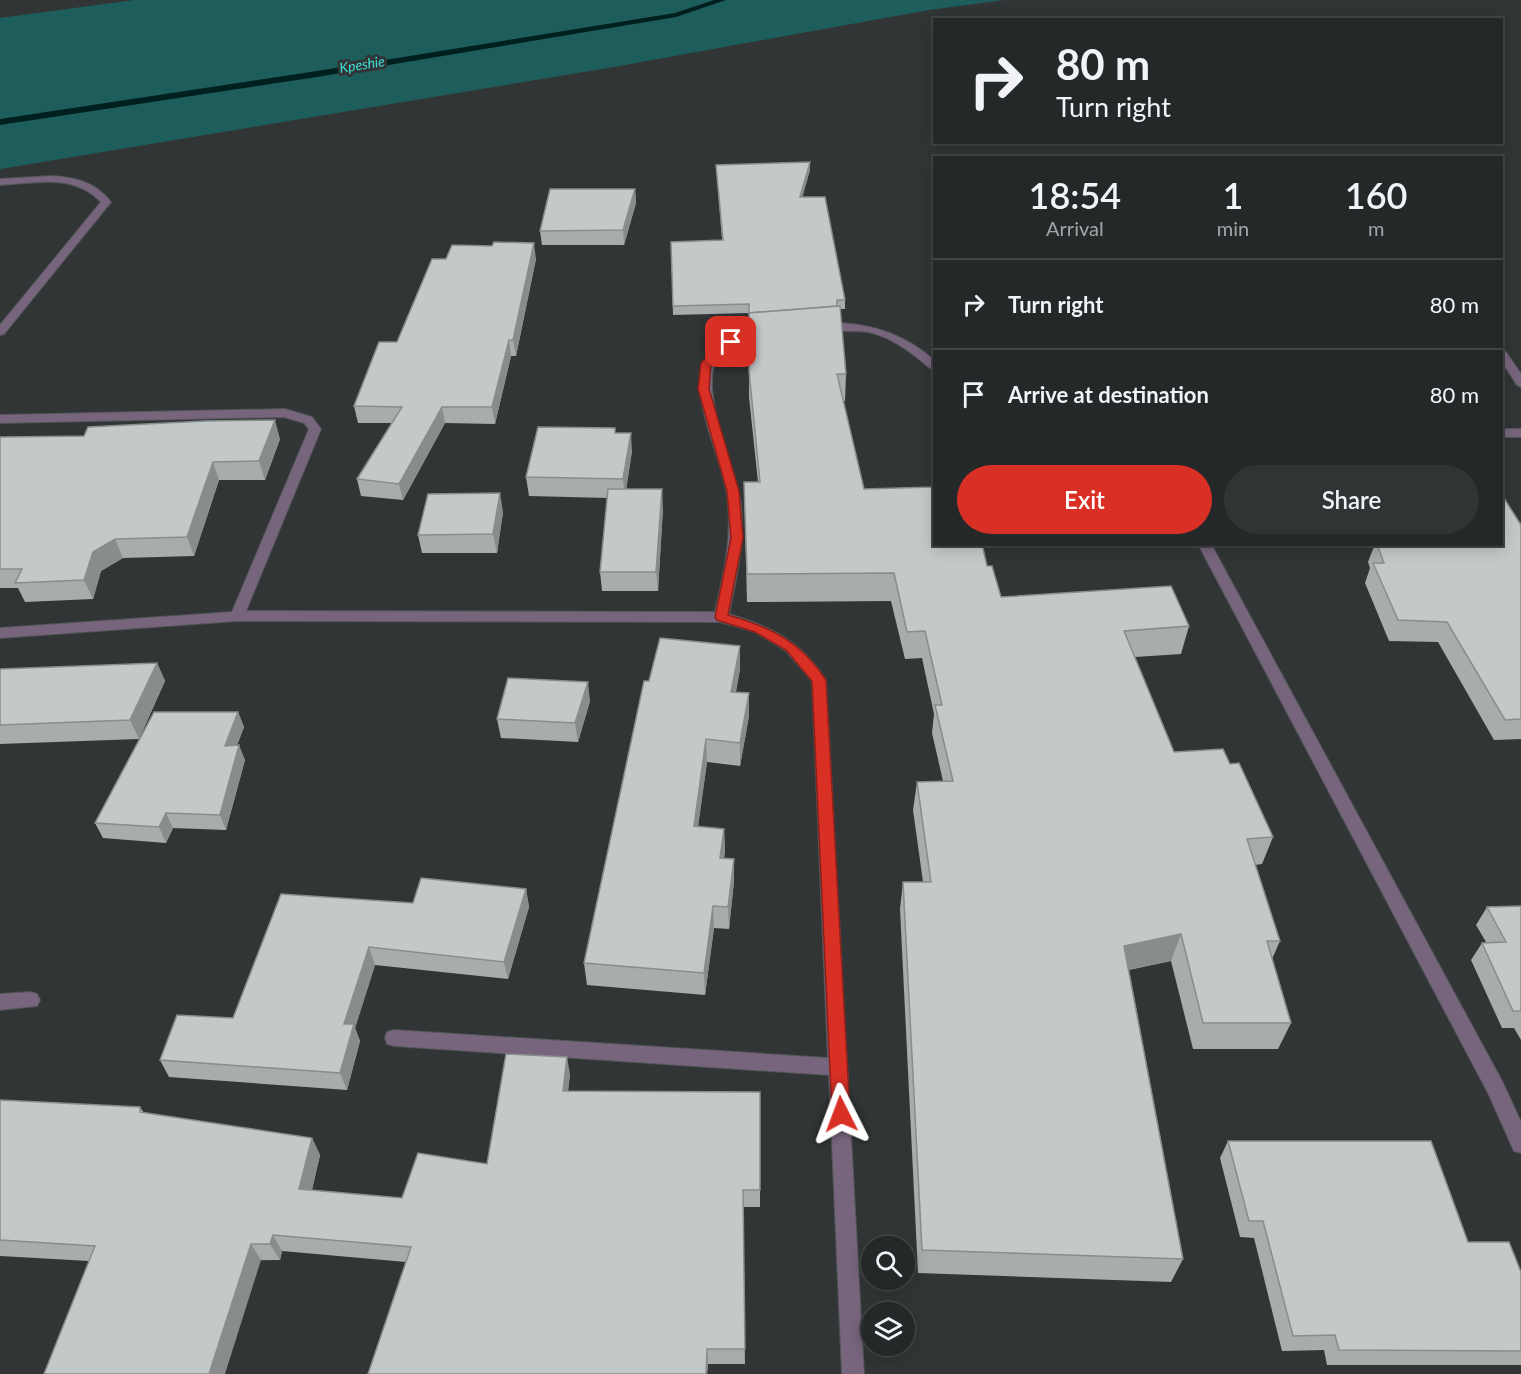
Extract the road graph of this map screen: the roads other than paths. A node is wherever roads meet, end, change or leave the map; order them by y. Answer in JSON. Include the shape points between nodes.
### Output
{"nodes":[{"id":1,"x":0,"y":182,"type":"edge"},
{"id":2,"x":814,"y":328,"type":"edge"},
{"id":3,"x":779,"y":331,"type":"edge"},
{"id":4,"x":0,"y":332,"type":"edge"},
{"id":5,"x":1503,"y":356,"type":"edge"},
{"id":6,"x":933,"y":365,"type":"edge"},
{"id":7,"x":1521,"y":383,"type":"edge"},
{"id":8,"x":0,"y":419,"type":"edge"},
{"id":9,"x":1503,"y":433,"type":"edge"},
{"id":10,"x":1521,"y":433,"type":"edge"},
{"id":11,"x":1205,"y":546,"type":"edge"},
{"id":12,"x":237,"y":616,"type":"junction"},
{"id":13,"x":721,"y":617,"type":"junction"},
{"id":14,"x":0,"y":633,"type":"edge"},
{"id":15,"x":31,"y":1000,"type":"dead end"},
{"id":16,"x":0,"y":1002,"type":"edge"},
{"id":17,"x":394,"y":1038,"type":"dead end"},
{"id":18,"x":839,"y":1067,"type":"junction"},
{"id":19,"x":1521,"y":1144,"type":"edge"},
{"id":20,"x":853,"y":1374,"type":"edge"}],
"edges":[{"from":1,"to":4,"type":"street","via":[[80,182],[106,202]]},
{"from":2,"to":6,"type":"street","via":[[850,325],[890,334],[915,348]]},
{"from":3,"to":13,"type":"street","via":[[744,334],[718,350],[706,363],[703,389],[733,491],[737,538]]},
{"from":5,"to":7,"type":"street"},
{"from":8,"to":12,"type":"street","via":[[285,413],[308,420],[315,429]]},
{"from":9,"to":10,"type":"street"},
{"from":11,"to":19,"type":"street","via":[[1495,1086]]},
{"from":12,"to":13,"type":"street"},
{"from":12,"to":14,"type":"street"},
{"from":13,"to":18,"type":"street","via":[[760,629],[790,647],[819,680]]},
{"from":15,"to":16,"type":"street"},
{"from":17,"to":18,"type":"street"},
{"from":18,"to":20,"type":"street"}]}
